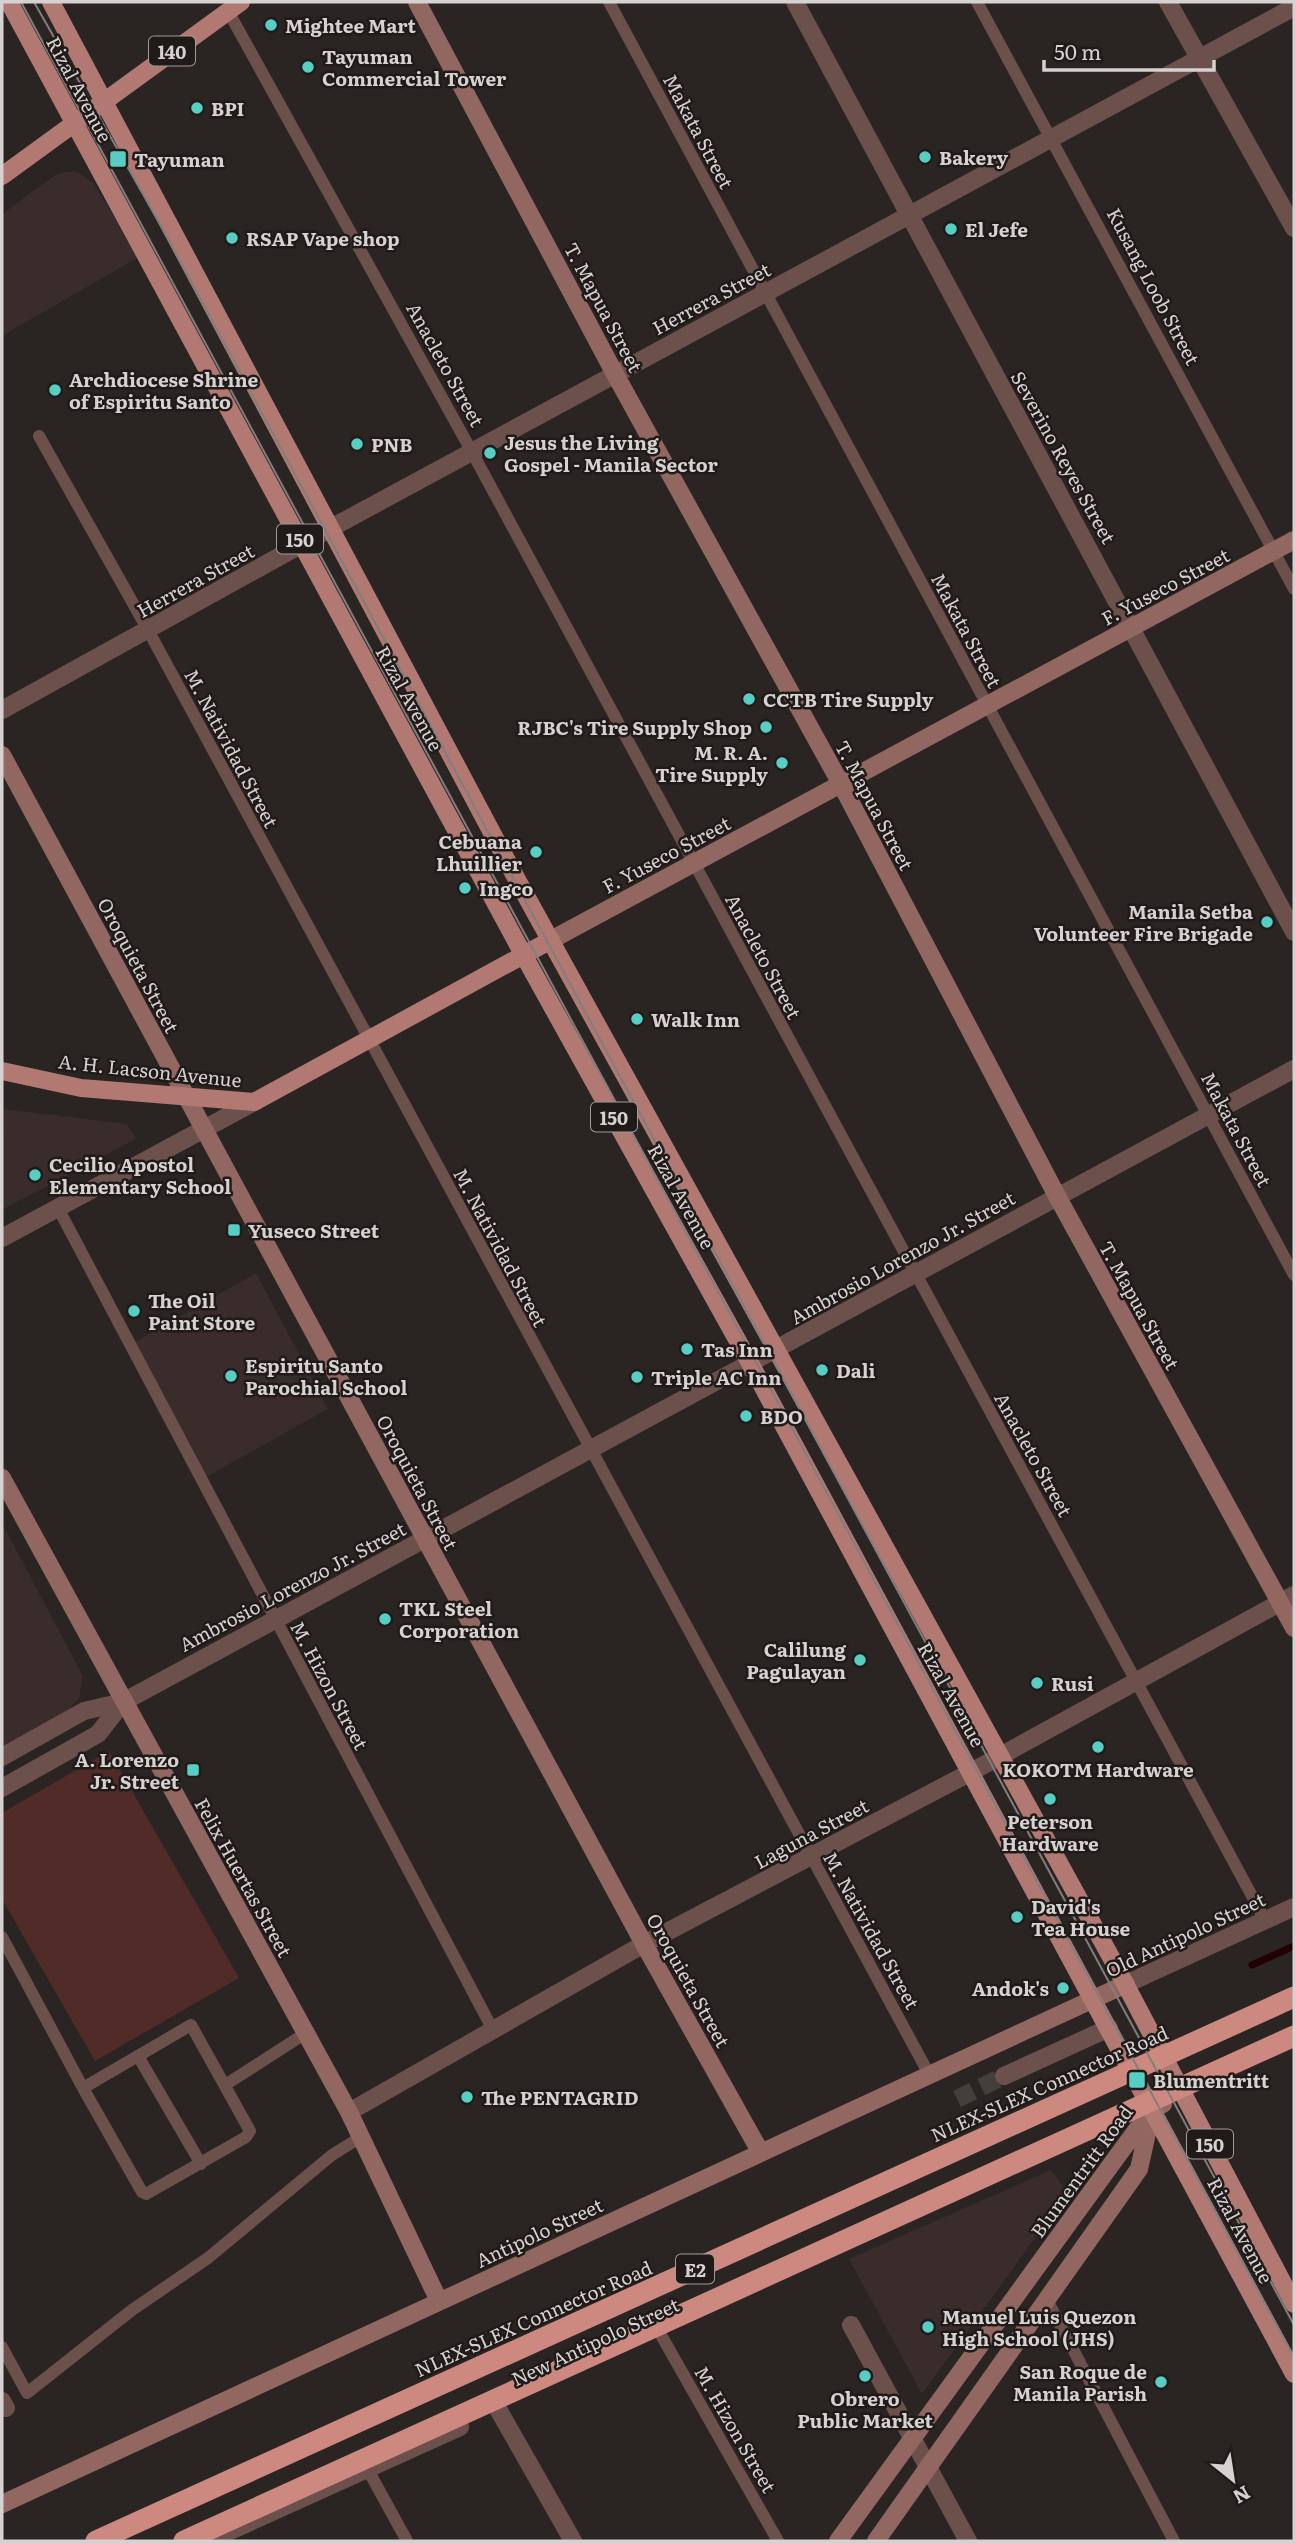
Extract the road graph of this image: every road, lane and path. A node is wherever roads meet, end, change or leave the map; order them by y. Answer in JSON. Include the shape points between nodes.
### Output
{"nodes":[{"id":1,"x":9,"y":2,"type":"edge"},
{"id":2,"x":51,"y":2,"type":"edge"},
{"id":3,"x":417,"y":2,"type":"edge"},
{"id":4,"x":609,"y":2,"type":"edge"},
{"id":5,"x":795,"y":2,"type":"edge"},
{"id":6,"x":977,"y":2,"type":"edge"},
{"id":7,"x":1168,"y":2,"type":"edge"},
{"id":8,"x":234,"y":6,"type":"edge"},
{"id":9,"x":1294,"y":7,"type":"edge"},
{"id":10,"x":1198,"y":58,"type":"junction"},
{"id":11,"x":104,"y":101,"type":"junction"},
{"id":12,"x":74,"y":123,"type":"junction"},
{"id":13,"x":1051,"y":137,"type":"junction"},
{"id":14,"x":2,"y":176,"type":"edge"},
{"id":15,"x":908,"y":215,"type":"junction"},
{"id":16,"x":1294,"y":228,"type":"edge"},
{"id":17,"x":764,"y":293,"type":"junction"},
{"id":18,"x":615,"y":374,"type":"junction"},
{"id":19,"x":39,"y":436,"type":"dead end"},
{"id":20,"x":472,"y":452,"type":"junction"},
{"id":21,"x":331,"y":528,"type":"junction"},
{"id":22,"x":1294,"y":540,"type":"edge"},
{"id":23,"x":302,"y":544,"type":"junction"},
{"id":24,"x":1275,"y":550,"type":"junction"},
{"id":25,"x":1294,"y":589,"type":"edge"},
{"id":26,"x":1133,"y":627,"type":"junction"},
{"id":27,"x":148,"y":630,"type":"junction"},
{"id":28,"x":986,"y":706,"type":"junction"},
{"id":29,"x":2,"y":710,"type":"edge"},
{"id":30,"x":2,"y":755,"type":"edge"},
{"id":31,"x":841,"y":784,"type":"junction"},
{"id":32,"x":692,"y":864,"type":"junction"},
{"id":33,"x":1294,"y":932,"type":"edge"},
{"id":34,"x":551,"y":940,"type":"junction"},
{"id":35,"x":523,"y":954,"type":"junction"},
{"id":36,"x":368,"y":1041,"type":"junction"},
{"id":37,"x":1294,"y":1069,"type":"edge"},
{"id":38,"x":2,"y":1071,"type":"edge"},
{"id":39,"x":187,"y":1099,"type":"junction"},
{"id":40,"x":254,"y":1102,"type":"junction"},
{"id":41,"x":1208,"y":1115,"type":"junction"},
{"id":42,"x":203,"y":1129,"type":"junction"},
{"id":43,"x":1057,"y":1196,"type":"junction"},
{"id":44,"x":58,"y":1208,"type":"junction"},
{"id":45,"x":2,"y":1238,"type":"edge"},
{"id":46,"x":914,"y":1275,"type":"junction"},
{"id":47,"x":1294,"y":1275,"type":"edge"},
{"id":48,"x":776,"y":1350,"type":"junction"},
{"id":49,"x":750,"y":1363,"type":"junction"},
{"id":50,"x":589,"y":1450,"type":"junction"},
{"id":51,"x":2,"y":1478,"type":"edge"},
{"id":52,"x":425,"y":1539,"type":"junction"},
{"id":53,"x":1287,"y":1598,"type":"edge"},
{"id":54,"x":274,"y":1620,"type":"junction"},
{"id":55,"x":1294,"y":1628,"type":"edge"},
{"id":56,"x":1136,"y":1682,"type":"junction"},
{"id":57,"x":123,"y":1702,"type":"junction"},
{"id":58,"x":1000,"y":1756,"type":"junction"},
{"id":59,"x":2,"y":1757,"type":"edge"},
{"id":60,"x":971,"y":1772,"type":"junction"},
{"id":61,"x":2,"y":1788,"type":"edge"},
{"id":62,"x":810,"y":1857,"type":"junction"},
{"id":63,"x":1294,"y":1907,"type":"edge"},
{"id":64,"x":1265,"y":1920,"type":"junction"},
{"id":65,"x":2,"y":1937,"type":"edge"},
{"id":66,"x":644,"y":1944,"type":"junction"},
{"id":67,"x":1126,"y":1984,"type":"junction"},
{"id":68,"x":1294,"y":1997,"type":"edge"},
{"id":69,"x":1094,"y":2001,"type":"junction"},
{"id":70,"x":1109,"y":2028,"type":"junction"},
{"id":71,"x":492,"y":2030,"type":"junction"},
{"id":72,"x":306,"y":2033,"type":"junction"},
{"id":73,"x":1294,"y":2036,"type":"edge"},
{"id":74,"x":1294,"y":2045,"type":"edge"},
{"id":75,"x":138,"y":2056,"type":"junction"},
{"id":76,"x":1133,"y":2073,"type":"junction"},
{"id":77,"x":930,"y":2076,"type":"junction"},
{"id":78,"x":1004,"y":2076,"type":"tunnel mouth"},
{"id":79,"x":225,"y":2085,"type":"junction"},
{"id":80,"x":83,"y":2088,"type":"junction"},
{"id":81,"x":1184,"y":2094,"type":"junction"},
{"id":82,"x":1152,"y":2109,"type":"junction"},
{"id":83,"x":349,"y":2112,"type":"junction"},
{"id":84,"x":1024,"y":2121,"type":"dead end"},
{"id":85,"x":361,"y":2137,"type":"junction"},
{"id":86,"x":761,"y":2153,"type":"junction"},
{"id":87,"x":201,"y":2164,"type":"junction"},
{"id":88,"x":1047,"y":2300,"type":"junction"},
{"id":89,"x":439,"y":2301,"type":"junction"},
{"id":90,"x":1294,"y":2304,"type":"edge"},
{"id":91,"x":851,"y":2325,"type":"dead end"},
{"id":92,"x":661,"y":2335,"type":"junction"},
{"id":93,"x":2,"y":2347,"type":"edge"},
{"id":94,"x":1294,"y":2374,"type":"edge"},
{"id":95,"x":498,"y":2409,"type":"junction"},
{"id":96,"x":913,"y":2437,"type":"junction"},
{"id":97,"x":929,"y":2467,"type":"junction"},
{"id":98,"x":368,"y":2470,"type":"junction"},
{"id":99,"x":2,"y":2504,"type":"edge"},
{"id":100,"x":237,"y":2536,"type":"edge"},
{"id":101,"x":96,"y":2541,"type":"edge"},
{"id":102,"x":184,"y":2541,"type":"edge"},
{"id":103,"x":208,"y":2541,"type":"edge"},
{"id":104,"x":407,"y":2541,"type":"edge"},
{"id":105,"x":573,"y":2541,"type":"edge"},
{"id":106,"x":778,"y":2541,"type":"edge"},
{"id":107,"x":838,"y":2541,"type":"edge"},
{"id":108,"x":876,"y":2541,"type":"edge"},
{"id":109,"x":968,"y":2541,"type":"edge"},
{"id":110,"x":1174,"y":2541,"type":"edge"}],
"edges":[{"from":1,"to":12,"type":"main road","name":"Rizal Avenue","number":"150"},
{"from":2,"to":11,"type":"main road","name":"Rizal Avenue","number":"150"},
{"from":3,"to":18,"type":"street","name":"T. Mapua Street"},
{"from":4,"to":17,"type":"lane","name":"Makata Street"},
{"from":5,"to":15,"type":"street","name":"Severino Reyes Street"},
{"from":6,"to":13,"type":"lane","name":"Kusang Loob Street"},
{"from":7,"to":10,"type":"street"},
{"from":8,"to":11,"type":"main road","number":"140"},
{"from":8,"to":20,"type":"lane","name":"Anacleto Street"},
{"from":9,"to":10,"type":"street","name":"Herrera Street"},
{"from":10,"to":13,"type":"street","name":"Herrera Street"},
{"from":10,"to":16,"type":"street"},
{"from":11,"to":12,"type":"main road","number":"140"},
{"from":11,"to":21,"type":"main road","name":"Rizal Avenue","number":"150"},
{"from":12,"to":14,"type":"main road","number":"140"},
{"from":12,"to":23,"type":"main road","name":"Rizal Avenue","number":"150"},
{"from":13,"to":15,"type":"street","name":"Herrera Street"},
{"from":13,"to":24,"type":"lane","name":"Kusang Loob Street"},
{"from":15,"to":17,"type":"street","name":"Herrera Street"},
{"from":15,"to":26,"type":"street","name":"Severino Reyes Street"},
{"from":17,"to":18,"type":"street","name":"Herrera Street"},
{"from":17,"to":28,"type":"lane","name":"Makata Street"},
{"from":18,"to":20,"type":"street","name":"Herrera Street"},
{"from":18,"to":31,"type":"street","name":"T. Mapua Street"},
{"from":19,"to":27,"type":"lane","name":"M. Natividad Street"},
{"from":20,"to":21,"type":"street","name":"Herrera Street"},
{"from":20,"to":32,"type":"lane","name":"Anacleto Street"},
{"from":21,"to":23,"type":"street","name":"Herrera Street"},
{"from":21,"to":34,"type":"main road","name":"Rizal Avenue","number":"150"},
{"from":22,"to":24,"type":"street","name":"F. Yuseco Street"},
{"from":23,"to":27,"type":"street","name":"Herrera Street"},
{"from":23,"to":35,"type":"main road","name":"Rizal Avenue","number":"150"},
{"from":24,"to":25,"type":"lane","name":"Kusang Loob Street"},
{"from":24,"to":26,"type":"street","name":"F. Yuseco Street"},
{"from":26,"to":28,"type":"street","name":"F. Yuseco Street"},
{"from":26,"to":33,"type":"street","name":"Severino Reyes Street"},
{"from":27,"to":29,"type":"street","name":"Herrera Street"},
{"from":27,"to":36,"type":"lane","name":"M. Natividad Street"},
{"from":28,"to":31,"type":"street","name":"F. Yuseco Street"},
{"from":28,"to":41,"type":"lane","name":"Makata Street"},
{"from":30,"to":39,"type":"street","name":"Oroquieta Street"},
{"from":31,"to":32,"type":"street","name":"F. Yuseco Street"},
{"from":31,"to":43,"type":"street","name":"T. Mapua Street"},
{"from":32,"to":34,"type":"street","name":"F. Yuseco Street"},
{"from":32,"to":46,"type":"lane","name":"Anacleto Street"},
{"from":34,"to":35,"type":"main road","name":"F. Yuseco Street"},
{"from":34,"to":48,"type":"main road","name":"Rizal Avenue","number":"150"},
{"from":35,"to":36,"type":"main road","name":"F. Yuseco Street"},
{"from":35,"to":49,"type":"main road","name":"Rizal Avenue","number":"150"},
{"from":36,"to":40,"type":"main road","name":"F. Yuseco Street"},
{"from":36,"to":50,"type":"lane","name":"M. Natividad Street"},
{"from":37,"to":41,"type":"street","name":"Ambrosio Lorenzo Jr. Street"},
{"from":38,"to":39,"type":"main road","name":"A. H. Lacson Avenue","via":[[81,1088]]},
{"from":39,"to":40,"type":"main road","name":"A. H. Lacson Avenue"},
{"from":39,"to":42,"type":"street","name":"Oroquieta Street"},
{"from":40,"to":42,"type":"street","name":"F. Yuseco Street"},
{"from":41,"to":43,"type":"street","name":"Ambrosio Lorenzo Jr. Street"},
{"from":41,"to":47,"type":"lane","name":"Makata Street"},
{"from":42,"to":44,"type":"street","name":"F. Yuseco Street"},
{"from":42,"to":52,"type":"street","name":"Oroquieta Street"},
{"from":43,"to":46,"type":"street","name":"Ambrosio Lorenzo Jr. Street"},
{"from":43,"to":53,"type":"street","name":"T. Mapua Street"},
{"from":44,"to":45,"type":"street","name":"F. Yuseco Street"},
{"from":44,"to":54,"type":"lane","name":"M. Hizon Street"},
{"from":46,"to":48,"type":"street","name":"Ambrosio Lorenzo Jr. Street"},
{"from":46,"to":56,"type":"lane","name":"Anacleto Street"},
{"from":48,"to":49,"type":"street","name":"Ambrosio Lorenzo Jr. Street"},
{"from":48,"to":58,"type":"main road","name":"Rizal Avenue","number":"150"},
{"from":49,"to":50,"type":"street","name":"Ambrosio Lorenzo Jr. Street"},
{"from":49,"to":60,"type":"main road","name":"Rizal Avenue","number":"150"},
{"from":50,"to":52,"type":"street","name":"Ambrosio Lorenzo Jr. Street"},
{"from":50,"to":62,"type":"lane","name":"M. Natividad Street"},
{"from":51,"to":57,"type":"street","name":"Felix Huertas Street"},
{"from":52,"to":54,"type":"street","name":"Ambrosio Lorenzo Jr. Street"},
{"from":52,"to":66,"type":"street","name":"Oroquieta Street"},
{"from":53,"to":55,"type":"street","name":"T. Mapua Street"},
{"from":53,"to":56,"type":"street","name":"Laguna Street"},
{"from":54,"to":57,"type":"street","name":"Ambrosio Lorenzo Jr. Street"},
{"from":54,"to":71,"type":"lane","name":"M. Hizon Street"},
{"from":56,"to":58,"type":"street","name":"Laguna Street"},
{"from":56,"to":64,"type":"lane","name":"Anacleto Street"},
{"from":57,"to":59,"type":"street","via":[[84,1711]]},
{"from":57,"to":61,"type":"street","via":[[98,1734]]},
{"from":57,"to":72,"type":"street","name":"Felix Huertas Street"},
{"from":58,"to":60,"type":"street","name":"Laguna Street"},
{"from":58,"to":67,"type":"main road","name":"Rizal Avenue","number":"150","via":[[1118,1956]]},
{"from":60,"to":62,"type":"street","name":"Laguna Street"},
{"from":60,"to":69,"type":"main road","name":"Rizal Avenue","number":"150"},
{"from":62,"to":66,"type":"street","name":"Laguna Street"},
{"from":62,"to":77,"type":"lane","name":"M. Natividad Street"},
{"from":63,"to":64,"type":"street","name":"Old Antipolo Street"},
{"from":64,"to":67,"type":"street","name":"Old Antipolo Street"},
{"from":65,"to":80,"type":"lane"},
{"from":66,"to":71,"type":"street","name":"Laguna Street"},
{"from":66,"to":86,"type":"street","name":"Oroquieta Street"},
{"from":67,"to":69,"type":"street","name":"Old Antipolo Street"},
{"from":67,"to":81,"type":"main road","name":"Rizal Avenue","number":"150"},
{"from":68,"to":101,"type":"highway","name":"NLEX-SLEX Connector Road","number":"E2"},
{"from":69,"to":70,"type":"main road","name":"Rizal Avenue","number":"150"},
{"from":69,"to":77,"type":"street","name":"Antipolo Street"},
{"from":70,"to":76,"type":"main road","name":"Rizal Avenue","number":"150"},
{"from":70,"to":78,"type":"street"},
{"from":71,"to":83,"type":"street","name":"Laguna Street"},
{"from":72,"to":79,"type":"lane"},
{"from":72,"to":83,"type":"street","name":"Felix Huertas Street"},
{"from":73,"to":102,"type":"highway","number":"E2"},
{"from":74,"to":81,"type":"street"},
{"from":75,"to":79,"type":"lane","via":[[191,2025]]},
{"from":75,"to":80,"type":"lane"},
{"from":75,"to":87,"type":"lane"},
{"from":76,"to":82,"type":"main road","name":"Rizal Avenue","number":"150"},
{"from":76,"to":84,"type":"street"},
{"from":77,"to":86,"type":"street","name":"Antipolo Street"},
{"from":79,"to":87,"type":"lane","via":[[250,2131]]},
{"from":80,"to":87,"type":"lane","via":[[142,2192],[151,2193]]},
{"from":81,"to":82,"type":"street"},
{"from":81,"to":90,"type":"main road","name":"Rizal Avenue","number":"150"},
{"from":82,"to":88,"type":"street","name":"Blumentritt Road","via":[[1139,2169]]},
{"from":82,"to":92,"type":"street","name":"New Antipolo Street"},
{"from":82,"to":94,"type":"main road","name":"Rizal Avenue","number":"150"},
{"from":82,"to":96,"type":"street","name":"Blumentritt Road"},
{"from":83,"to":85,"type":"street","name":"Felix Huertas Street"},
{"from":85,"to":89,"type":"street","name":"Felix Huertas Street"},
{"from":85,"to":93,"type":"lane","via":[[27,2393]]},
{"from":86,"to":89,"type":"street","name":"Antipolo Street"},
{"from":88,"to":97,"type":"street","name":"Blumentritt Road"},
{"from":88,"to":110,"type":"lane"},
{"from":89,"to":99,"type":"street","name":"Antipolo Street"},
{"from":91,"to":96,"type":"street"},
{"from":92,"to":95,"type":"street","name":"New Antipolo Street"},
{"from":92,"to":106,"type":"lane","name":"M. Hizon Street"},
{"from":95,"to":98,"type":"street","name":"New Antipolo Street"},
{"from":95,"to":105,"type":"street"},
{"from":96,"to":97,"type":"street"},
{"from":96,"to":107,"type":"street","name":"Blumentritt Road"},
{"from":97,"to":108,"type":"street","name":"Blumentritt Road"},
{"from":97,"to":109,"type":"street"},
{"from":98,"to":100,"type":"street","name":"New Antipolo Street"},
{"from":98,"to":104,"type":"lane"},
{"from":100,"to":103,"type":"street","name":"New Antipolo Street"}]}
